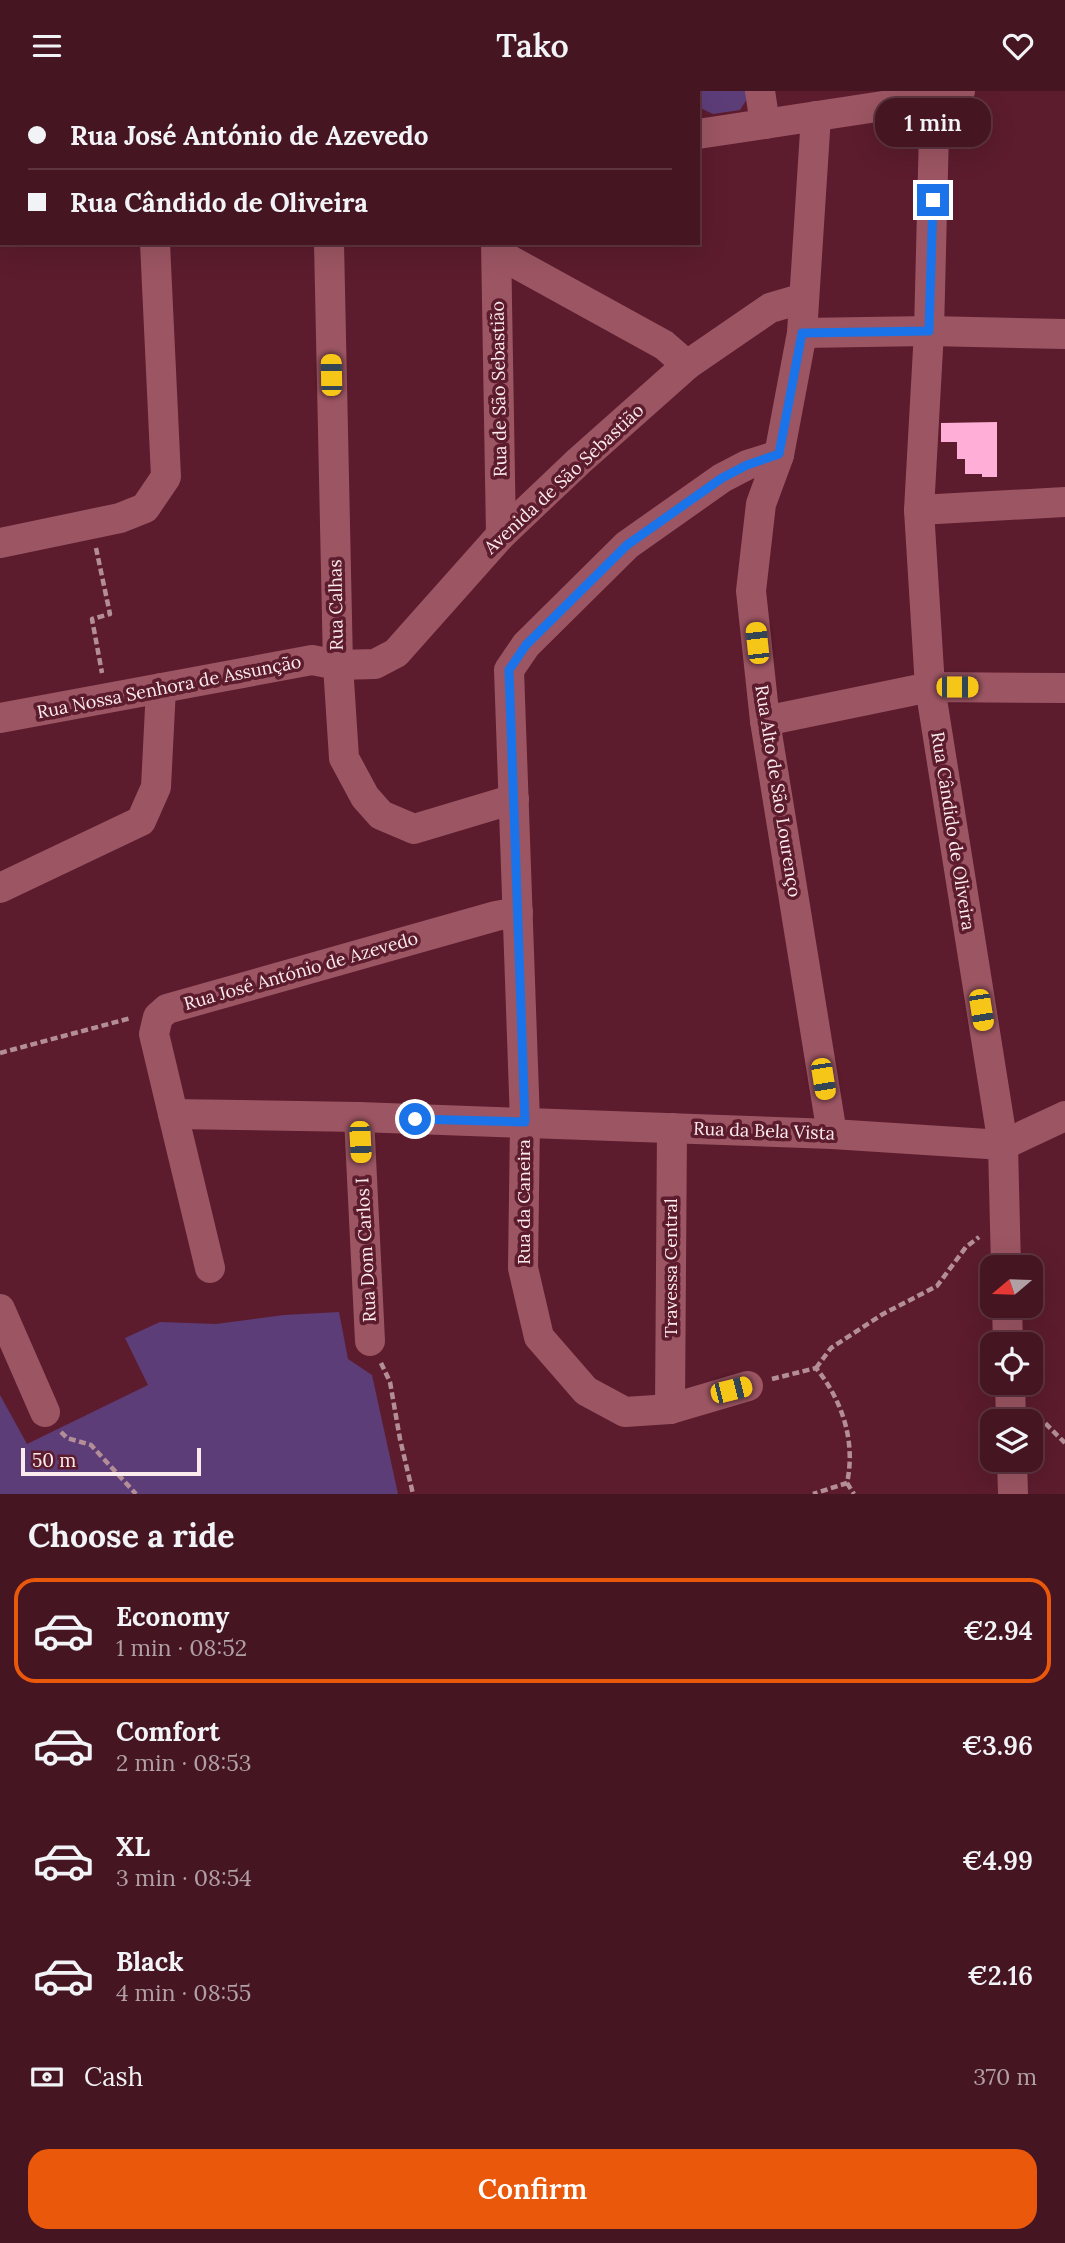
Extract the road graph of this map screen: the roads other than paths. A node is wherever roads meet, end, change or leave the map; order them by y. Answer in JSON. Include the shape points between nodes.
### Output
{"nodes":[{"id":1,"x":760,"y":91,"type":"edge"},
{"id":2,"x":944,"y":93,"type":"edge"},
{"id":3,"x":816,"y":116,"type":"junction"},
{"id":4,"x":765,"y":124,"type":"junction"},
{"id":5,"x":700,"y":134,"type":"edge"},
{"id":6,"x":155,"y":245,"type":"edge"},
{"id":7,"x":329,"y":245,"type":"edge"},
{"id":8,"x":496,"y":248,"type":"edge"},
{"id":9,"x":804,"y":298,"type":"junction"},
{"id":10,"x":929,"y":331,"type":"junction"},
{"id":11,"x":802,"y":333,"type":"junction"},
{"id":12,"x":1065,"y":334,"type":"edge"},
{"id":13,"x":687,"y":366,"type":"junction"},
{"id":14,"x":779,"y":454,"type":"junction"},
{"id":15,"x":1065,"y":502,"type":"edge"},
{"id":16,"x":919,"y":510,"type":"junction"},
{"id":17,"x":501,"y":535,"type":"junction"},
{"id":18,"x":0,"y":543,"type":"edge"},
{"id":19,"x":338,"y":665,"type":"junction"},
{"id":20,"x":930,"y":687,"type":"junction"},
{"id":21,"x":161,"y":688,"type":"junction"},
{"id":22,"x":1065,"y":688,"type":"edge"},
{"id":23,"x":0,"y":719,"type":"edge"},
{"id":24,"x":765,"y":721,"type":"junction"},
{"id":25,"x":514,"y":799,"type":"junction"},
{"id":26,"x":0,"y":888,"type":"edge"},
{"id":27,"x":518,"y":912,"type":"junction"},
{"id":28,"x":173,"y":1114,"type":"junction"},
{"id":29,"x":1065,"y":1115,"type":"edge"},
{"id":30,"x":359,"y":1117,"type":"junction"},
{"id":31,"x":525,"y":1122,"type":"junction"},
{"id":32,"x":672,"y":1128,"type":"junction"},
{"id":33,"x":832,"y":1133,"type":"junction"},
{"id":34,"x":1003,"y":1145,"type":"junction"},
{"id":35,"x":1006,"y":1255,"type":"edge"},
{"id":36,"x":210,"y":1268,"type":"dead end"},
{"id":37,"x":0,"y":1309,"type":"edge"},
{"id":38,"x":370,"y":1341,"type":"road end"},
{"id":39,"x":748,"y":1386,"type":"road end"},
{"id":40,"x":670,"y":1409,"type":"junction"},
{"id":41,"x":45,"y":1412,"type":"road end"},
{"id":42,"x":1012,"y":1472,"type":"edge"},
{"id":43,"x":1013,"y":1494,"type":"edge"}],
"edges":[{"from":1,"to":4,"type":"street"},
{"from":2,"to":3,"type":"street"},
{"from":2,"to":10,"type":"street","name":"Rua Cândido de Oliveira"},
{"from":3,"to":4,"type":"street"},
{"from":3,"to":9,"type":"street","name":"Rua Alto de São Lourenço"},
{"from":4,"to":5,"type":"street"},
{"from":6,"to":18,"type":"street","via":[[166,477],[145,508],[120,518]]},
{"from":7,"to":19,"type":"street","name":"Rua Calhas"},
{"from":8,"to":13,"type":"street","via":[[664,345]]},
{"from":8,"to":17,"type":"street","name":"Rua de São Sebastião"},
{"from":9,"to":11,"type":"street","name":"Rua Alto de São Lourenço"},
{"from":9,"to":13,"type":"street","name":"Avenida de São Sebastião","via":[[770,308]]},
{"from":10,"to":11,"type":"street"},
{"from":10,"to":12,"type":"street"},
{"from":10,"to":16,"type":"street","name":"Rua Cândido de Oliveira"},
{"from":11,"to":14,"type":"street","name":"Rua Alto de São Lourenço"},
{"from":13,"to":17,"type":"street","name":"Avenida de São Sebastião"},
{"from":14,"to":24,"type":"street","name":"Rua Alto de São Lourenço","via":[[761,503],[751,591]]},
{"from":14,"to":25,"type":"street","name":"Rua da Caneira","via":[[722,478],[627,545],[526,645],[509,670]]},
{"from":15,"to":16,"type":"street"},
{"from":16,"to":20,"type":"street","name":"Rua Cândido de Oliveira"},
{"from":17,"to":19,"type":"street","name":"Avenida de São Sebastião","via":[[396,653],[375,664]]},
{"from":19,"to":21,"type":"street","name":"Rua Nossa Senhora de Assunção","via":[[312,660]]},
{"from":19,"to":25,"type":"street","name":"Rua Calhas","via":[[344,758],[365,797],[382,815],[414,829]]},
{"from":20,"to":22,"type":"street"},
{"from":20,"to":24,"type":"street"},
{"from":20,"to":34,"type":"street","name":"Rua Cândido de Oliveira"},
{"from":21,"to":23,"type":"street","name":"Rua Nossa Senhora de Assunção"},
{"from":21,"to":26,"type":"street","via":[[156,787],[141,821]]},
{"from":24,"to":33,"type":"street","name":"Rua Alto de São Lourenço"},
{"from":25,"to":27,"type":"street","name":"Rua da Caneira"},
{"from":27,"to":28,"type":"street","name":"Rua José António de Azevedo","via":[[167,1009],[158,1017],[154,1034]]},
{"from":27,"to":31,"type":"street","name":"Rua da Caneira"},
{"from":28,"to":30,"type":"street"},
{"from":28,"to":36,"type":"street"},
{"from":29,"to":34,"type":"street"},
{"from":30,"to":31,"type":"street"},
{"from":30,"to":38,"type":"street","name":"Rua Dom Carlos I"},
{"from":31,"to":32,"type":"street","name":"Rua da Bela Vista"},
{"from":31,"to":40,"type":"street","name":"Rua da Caneira","via":[[523,1268],[539,1337],[586,1391],[625,1412]]},
{"from":32,"to":33,"type":"street","name":"Rua da Bela Vista"},
{"from":32,"to":40,"type":"street","name":"Travessa Central"},
{"from":33,"to":34,"type":"street","name":"Rua da Bela Vista"},
{"from":34,"to":35,"type":"street","name":"Rua Cândido de Oliveira"},
{"from":37,"to":41,"type":"street"},
{"from":39,"to":40,"type":"street","name":"Rua da Caneira"},
{"from":42,"to":43,"type":"street"}]}
